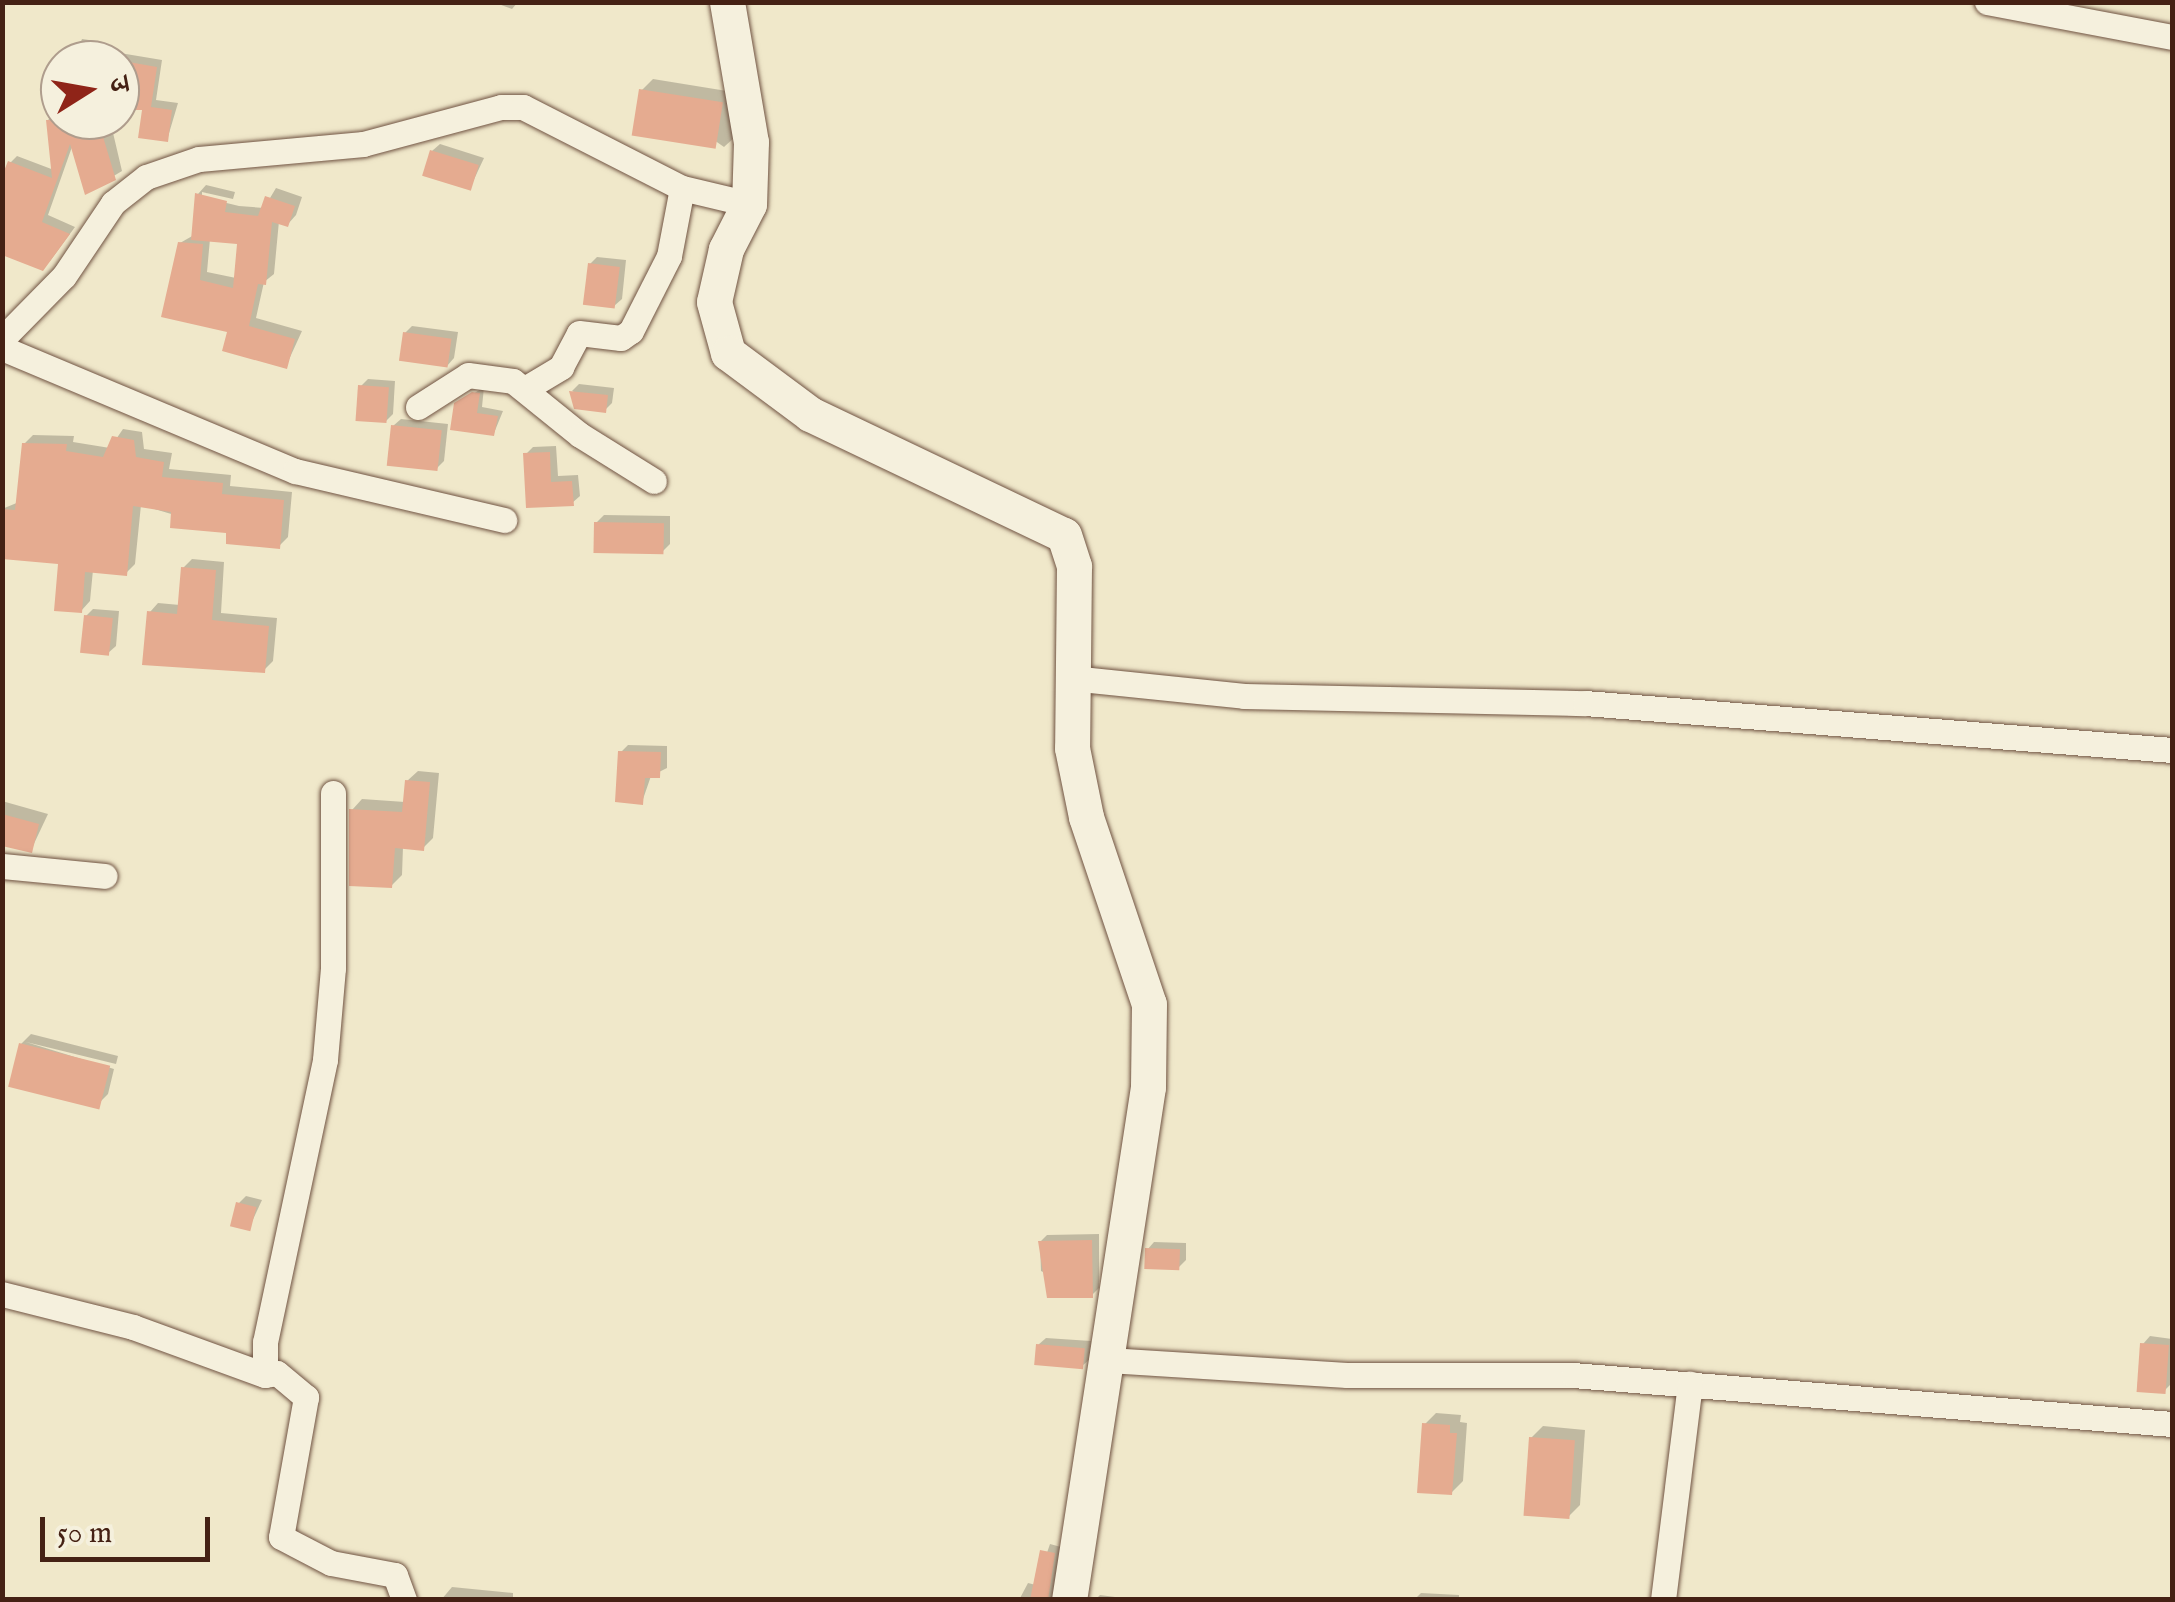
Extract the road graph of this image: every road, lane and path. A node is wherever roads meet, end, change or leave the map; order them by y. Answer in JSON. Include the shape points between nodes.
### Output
{"nodes":[{"id":1,"x":727,"y":2,"type":"edge"},
{"id":2,"x":1987,"y":2,"type":"edge"},
{"id":3,"x":2172,"y":37,"type":"edge"},
{"id":4,"x":682,"y":188,"type":"junction"},
{"id":5,"x":749,"y":204,"type":"junction"},
{"id":6,"x":2,"y":339,"type":"edge"},
{"id":7,"x":2,"y":348,"type":"edge"},
{"id":8,"x":528,"y":387,"type":"junction"},
{"id":9,"x":418,"y":406,"type":"dead end"},
{"id":10,"x":654,"y":482,"type":"dead end"},
{"id":11,"x":504,"y":520,"type":"dead end"},
{"id":12,"x":1071,"y":678,"type":"junction"},
{"id":13,"x":2172,"y":750,"type":"edge"},
{"id":14,"x":333,"y":793,"type":"dead end"},
{"id":15,"x":2,"y":866,"type":"edge"},
{"id":16,"x":105,"y":876,"type":"dead end"},
{"id":17,"x":2,"y":1294,"type":"edge"},
{"id":18,"x":1108,"y":1360,"type":"junction"},
{"id":19,"x":265,"y":1375,"type":"junction"},
{"id":20,"x":1690,"y":1384,"type":"junction"},
{"id":21,"x":2172,"y":1424,"type":"edge"},
{"id":22,"x":404,"y":1600,"type":"edge"},
{"id":23,"x":1068,"y":1600,"type":"edge"},
{"id":24,"x":1663,"y":1600,"type":"edge"}],
"edges":[{"from":1,"to":5,"type":"street","via":[[751,111]]},
{"from":2,"to":3,"type":"street"},
{"from":4,"to":5,"type":"street"},
{"from":4,"to":6,"type":"street","via":[[523,107],[500,107],[363,144],[199,159],[146,177],[114,203],[64,276]]},
{"from":4,"to":8,"type":"street","via":[[669,256],[631,332],[621,338],[579,334],[561,367]]},
{"from":5,"to":12,"type":"street","via":[[726,249],[714,302],[728,353],[810,414],[1064,535],[1074,566]]},
{"from":7,"to":11,"type":"street","via":[[295,471]]},
{"from":8,"to":9,"type":"street","via":[[468,375]]},
{"from":8,"to":10,"type":"street","via":[[580,435]]},
{"from":12,"to":13,"type":"street","via":[[1244,696],[1586,703]]},
{"from":12,"to":18,"type":"street","via":[[1072,748],[1086,817],[1148,1004],[1148,1088]]},
{"from":14,"to":19,"type":"street","via":[[333,968],[325,1060],[265,1342]]},
{"from":15,"to":16,"type":"street"},
{"from":17,"to":19,"type":"street","via":[[133,1327]]},
{"from":18,"to":20,"type":"street","via":[[1346,1375],[1573,1375]]},
{"from":18,"to":23,"type":"street"},
{"from":19,"to":22,"type":"street","via":[[277,1372],[306,1397],[281,1538],[331,1564],[396,1574]]},
{"from":20,"to":21,"type":"street"},
{"from":20,"to":24,"type":"street"}]}
